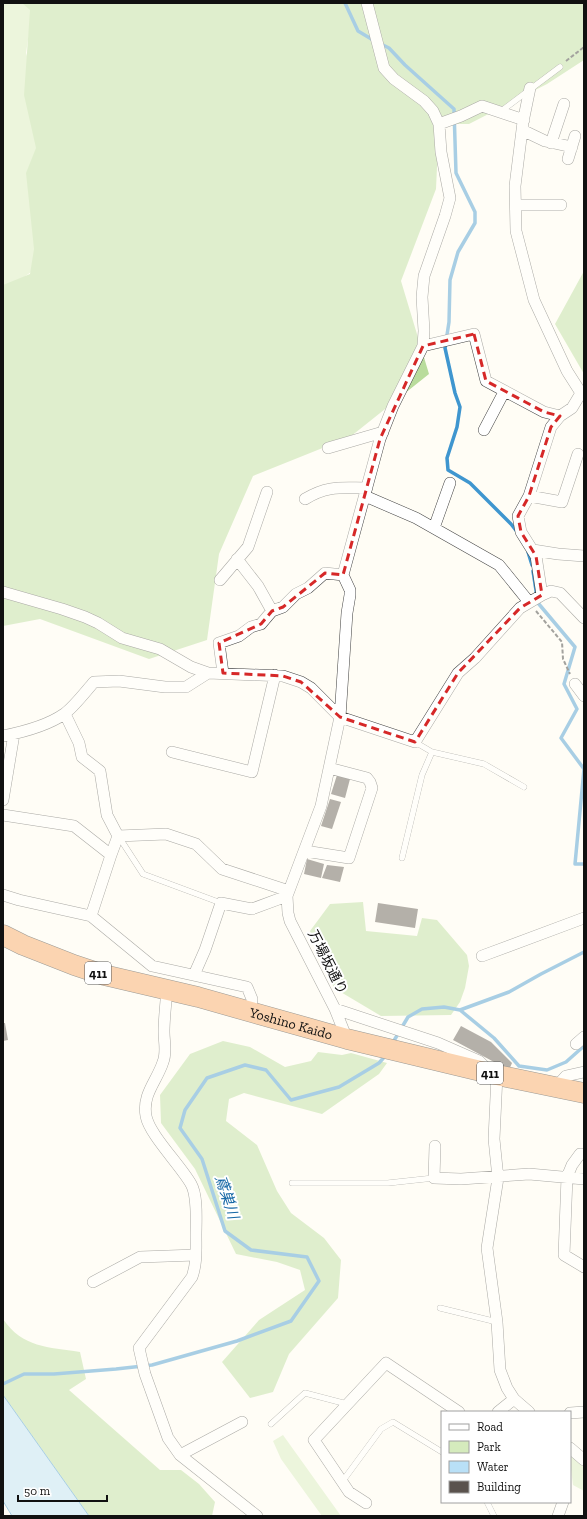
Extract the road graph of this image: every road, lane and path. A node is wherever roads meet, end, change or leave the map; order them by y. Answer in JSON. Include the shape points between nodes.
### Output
{"nodes":[{"id":1,"x":367,"y":3,"type":"edge"},
{"id":2,"x":584,"y":47,"type":"edge"},
{"id":3,"x":560,"y":67,"type":"joint"},
{"id":4,"x":530,"y":88,"type":"junction"},
{"id":5,"x":564,"y":104,"type":"dead end"},
{"id":6,"x":500,"y":112,"type":"junction"},
{"id":7,"x":439,"y":124,"type":"junction"},
{"id":8,"x":523,"y":125,"type":"junction"},
{"id":9,"x":575,"y":136,"type":"dead end"},
{"id":10,"x":551,"y":143,"type":"junction"},
{"id":11,"x":572,"y":147,"type":"junction"},
{"id":12,"x":568,"y":159,"type":"dead end"},
{"id":13,"x":561,"y":205,"type":"dead end"},
{"id":14,"x":516,"y":206,"type":"junction"},
{"id":15,"x":423,"y":346,"type":"junction"},
{"id":16,"x":504,"y":392,"type":"junction"},
{"id":17,"x":560,"y":416,"type":"junction"},
{"id":18,"x":484,"y":430,"type":"dead end"},
{"id":19,"x":383,"y":432,"type":"junction"},
{"id":20,"x":328,"y":448,"type":"dead end"},
{"id":21,"x":578,"y":454,"type":"dead end"},
{"id":22,"x":450,"y":483,"type":"dead end"},
{"id":23,"x":267,"y":492,"type":"dead end"},
{"id":24,"x":366,"y":492,"type":"junction"},
{"id":25,"x":529,"y":496,"type":"junction"},
{"id":26,"x":305,"y":499,"type":"dead end"},
{"id":27,"x":434,"y":528,"type":"junction"},
{"id":28,"x":533,"y":550,"type":"junction"},
{"id":29,"x":584,"y":556,"type":"edge"},
{"id":30,"x":238,"y":558,"type":"junction"},
{"id":31,"x":342,"y":575,"type":"junction"},
{"id":32,"x":220,"y":580,"type":"dead end"},
{"id":33,"x":3,"y":592,"type":"edge"},
{"id":34,"x":542,"y":595,"type":"junction"},
{"id":35,"x":530,"y":602,"type":"junction"},
{"id":36,"x":272,"y":611,"type":"junction"},
{"id":37,"x":584,"y":618,"type":"edge"},
{"id":38,"x":208,"y":673,"type":"junction"},
{"id":39,"x":223,"y":673,"type":"junction"},
{"id":40,"x":275,"y":676,"type":"junction"},
{"id":41,"x":575,"y":684,"type":"joint"},
{"id":42,"x":584,"y":696,"type":"edge"},
{"id":43,"x":65,"y":714,"type":"junction"},
{"id":44,"x":340,"y":718,"type":"junction"},
{"id":45,"x":14,"y":734,"type":"junction"},
{"id":46,"x":3,"y":736,"type":"edge"},
{"id":47,"x":415,"y":742,"type":"junction"},
{"id":48,"x":172,"y":752,"type":"dead end"},
{"id":49,"x":432,"y":752,"type":"junction"},
{"id":50,"x":329,"y":768,"type":"junction"},
{"id":51,"x":524,"y":787,"type":"dead end"},
{"id":52,"x":3,"y":800,"type":"edge"},
{"id":53,"x":3,"y":815,"type":"edge"},
{"id":54,"x":118,"y":836,"type":"junction"},
{"id":55,"x":305,"y":850,"type":"junction"},
{"id":56,"x":111,"y":855,"type":"junction"},
{"id":57,"x":402,"y":858,"type":"dead end"},
{"id":58,"x":288,"y":893,"type":"junction"},
{"id":59,"x":3,"y":895,"type":"edge"},
{"id":60,"x":221,"y":903,"type":"junction"},
{"id":61,"x":91,"y":916,"type":"junction"},
{"id":62,"x":584,"y":918,"type":"edge"},
{"id":63,"x":3,"y":935,"type":"edge"},
{"id":64,"x":482,"y":956,"type":"dead end"},
{"id":65,"x":194,"y":975,"type":"junction"},
{"id":66,"x":167,"y":989,"type":"junction"},
{"id":67,"x":335,"y":1009,"type":"junction"},
{"id":68,"x":251,"y":1012,"type":"junction"},
{"id":69,"x":347,"y":1039,"type":"junction"},
{"id":70,"x":584,"y":1072,"type":"edge"},
{"id":71,"x":494,"y":1074,"type":"junction"},
{"id":72,"x":556,"y":1087,"type":"junction"},
{"id":73,"x":584,"y":1093,"type":"edge"},
{"id":74,"x":435,"y":1146,"type":"dead end"},
{"id":75,"x":584,"y":1154,"type":"edge"},
{"id":76,"x":566,"y":1177,"type":"junction"},
{"id":77,"x":434,"y":1178,"type":"junction"},
{"id":78,"x":498,"y":1178,"type":"junction"},
{"id":79,"x":584,"y":1179,"type":"edge"},
{"id":80,"x":292,"y":1183,"type":"dead end"},
{"id":81,"x":196,"y":1255,"type":"junction"},
{"id":82,"x":584,"y":1267,"type":"edge"},
{"id":83,"x":93,"y":1282,"type":"dead end"},
{"id":84,"x":440,"y":1308,"type":"dead end"},
{"id":85,"x":497,"y":1322,"type":"junction"},
{"id":86,"x":514,"y":1399,"type":"junction"},
{"id":87,"x":347,"y":1404,"type":"junction"},
{"id":88,"x":458,"y":1411,"type":"edge"},
{"id":89,"x":499,"y":1411,"type":"edge"},
{"id":90,"x":529,"y":1411,"type":"edge"},
{"id":91,"x":584,"y":1412,"type":"edge"},
{"id":92,"x":571,"y":1413,"type":"edge"},
{"id":93,"x":242,"y":1422,"type":"dead end"},
{"id":94,"x":271,"y":1424,"type":"dead end"},
{"id":95,"x":571,"y":1449,"type":"edge"},
{"id":96,"x":441,"y":1451,"type":"edge"},
{"id":97,"x":180,"y":1455,"type":"junction"},
{"id":98,"x":584,"y":1460,"type":"edge"},
{"id":99,"x":342,"y":1482,"type":"junction"},
{"id":100,"x":366,"y":1503,"type":"dead end"},
{"id":101,"x":488,"y":1503,"type":"edge"},
{"id":102,"x":563,"y":1503,"type":"edge"},
{"id":103,"x":257,"y":1516,"type":"edge"},
{"id":104,"x":494,"y":1516,"type":"edge"},
{"id":105,"x":558,"y":1516,"type":"edge"}],
"edges":[{"from":1,"to":7,"type":"street","via":[[384,68],[394,79],[424,101],[433,111]]},
{"from":2,"to":3,"type":"path"},
{"from":3,"to":4,"type":"lane"},
{"from":4,"to":6,"type":"lane"},
{"from":4,"to":8,"type":"street"},
{"from":5,"to":10,"type":"street"},
{"from":6,"to":7,"type":"street","via":[[482,106]]},
{"from":6,"to":8,"type":"street"},
{"from":7,"to":15,"type":"street","via":[[441,152],[450,198],[424,276]]},
{"from":8,"to":10,"type":"street"},
{"from":8,"to":14,"type":"street","via":[[515,186]]},
{"from":9,"to":11,"type":"street"},
{"from":10,"to":11,"type":"street"},
{"from":11,"to":12,"type":"street"},
{"from":13,"to":14,"type":"street"},
{"from":14,"to":17,"type":"street","via":[[516,231],[534,300],[567,371],[581,393],[572,408]]},
{"from":15,"to":16,"type":"street","via":[[474,334],[486,381]]},
{"from":15,"to":19,"type":"street"},
{"from":16,"to":17,"type":"street","via":[[544,412]]},
{"from":16,"to":18,"type":"street"},
{"from":17,"to":25,"type":"street","via":[[551,427]]},
{"from":19,"to":20,"type":"street"},
{"from":19,"to":24,"type":"street"},
{"from":21,"to":25,"type":"street","via":[[562,502]]},
{"from":22,"to":27,"type":"street"},
{"from":23,"to":30,"type":"street","via":[[248,547]]},
{"from":24,"to":26,"type":"street","via":[[333,487]]},
{"from":24,"to":27,"type":"street"},
{"from":24,"to":31,"type":"street"},
{"from":25,"to":28,"type":"street","via":[[518,516],[521,532]]},
{"from":27,"to":35,"type":"street","via":[[498,565]]},
{"from":28,"to":29,"type":"street"},
{"from":28,"to":34,"type":"street"},
{"from":30,"to":32,"type":"street"},
{"from":30,"to":36,"type":"street"},
{"from":31,"to":36,"type":"street","via":[[325,573],[283,607]]},
{"from":31,"to":44,"type":"street","via":[[350,595]]},
{"from":33,"to":38,"type":"street","via":[[85,617],[122,638],[160,649],[191,667]]},
{"from":34,"to":35,"type":"street"},
{"from":34,"to":37,"type":"street","via":[[551,591],[560,593]]},
{"from":35,"to":41,"type":"path","via":[[562,642],[563,659]]},
{"from":35,"to":47,"type":"street","via":[[520,608],[458,673]]},
{"from":36,"to":39,"type":"street","via":[[261,624],[219,644]]},
{"from":38,"to":39,"type":"street"},
{"from":38,"to":43,"type":"street","via":[[186,687],[119,681],[94,682]]},
{"from":39,"to":40,"type":"street"},
{"from":40,"to":44,"type":"street","via":[[283,676],[311,688]]},
{"from":40,"to":48,"type":"street","via":[[252,772]]},
{"from":41,"to":42,"type":"street"},
{"from":43,"to":45,"type":"street","via":[[40,726]]},
{"from":43,"to":54,"type":"street","via":[[79,743],[82,757],[100,770],[108,815]]},
{"from":44,"to":47,"type":"street"},
{"from":44,"to":50,"type":"street"},
{"from":45,"to":46,"type":"street"},
{"from":45,"to":52,"type":"street"},
{"from":47,"to":49,"type":"lane"},
{"from":49,"to":51,"type":"lane","via":[[484,764]]},
{"from":49,"to":57,"type":"lane","via":[[422,774]]},
{"from":50,"to":55,"type":"street","via":[[321,806]]},
{"from":50,"to":55,"type":"street","via":[[367,778],[372,788],[350,858]]},
{"from":53,"to":56,"type":"street","via":[[74,826]]},
{"from":54,"to":56,"type":"street"},
{"from":54,"to":58,"type":"street","via":[[166,834],[196,844],[222,869]]},
{"from":54,"to":60,"type":"lane","via":[[143,874]]},
{"from":55,"to":58,"type":"street"},
{"from":56,"to":61,"type":"street"},
{"from":58,"to":60,"type":"street","via":[[252,909]]},
{"from":58,"to":67,"type":"street","name":"万場坂通り","via":[[290,921]]},
{"from":59,"to":61,"type":"street"},
{"from":60,"to":65,"type":"street"},
{"from":61,"to":65,"type":"street","via":[[152,966]]},
{"from":62,"to":64,"type":"street"},
{"from":63,"to":66,"type":"highway","name":"Yoshino Kaido","number":"411","via":[[104,975]]},
{"from":65,"to":68,"type":"street","via":[[247,987],[252,999]]},
{"from":66,"to":68,"type":"highway","name":"Yoshino Kaido","number":"411"},
{"from":66,"to":81,"type":"street","via":[[165,1054],[147,1096],[146,1117],[151,1128],[192,1185],[195,1201]]},
{"from":67,"to":69,"type":"street","name":"万場坂通り"},
{"from":67,"to":71,"type":"street","via":[[438,1043],[479,1061]]},
{"from":68,"to":69,"type":"highway","name":"Yoshino Kaido","number":"411"},
{"from":69,"to":71,"type":"highway","name":"Yoshino Kaido","number":"411"},
{"from":70,"to":72,"type":"street","via":[[566,1076]]},
{"from":71,"to":72,"type":"highway","name":"Yoshino Kaido","number":"411"},
{"from":71,"to":78,"type":"street","via":[[494,1139]]},
{"from":72,"to":73,"type":"highway","name":"Yoshino Kaido","number":"411"},
{"from":74,"to":77,"type":"street"},
{"from":75,"to":76,"type":"street","via":[[580,1154]]},
{"from":76,"to":78,"type":"street","via":[[529,1174]]},
{"from":76,"to":79,"type":"street"},
{"from":76,"to":82,"type":"street","via":[[564,1254]]},
{"from":77,"to":78,"type":"street"},
{"from":77,"to":80,"type":"lane","via":[[388,1183]]},
{"from":78,"to":85,"type":"street","via":[[486,1248]]},
{"from":81,"to":83,"type":"street","via":[[140,1256]]},
{"from":81,"to":97,"type":"street","via":[[192,1277],[139,1348],[145,1374],[168,1438]]},
{"from":84,"to":85,"type":"lane"},
{"from":85,"to":86,"type":"street","via":[[500,1370]]},
{"from":86,"to":89,"type":"street"},
{"from":86,"to":90,"type":"street"},
{"from":87,"to":88,"type":"street","via":[[386,1363]]},
{"from":87,"to":94,"type":"lane","via":[[305,1393]]},
{"from":87,"to":99,"type":"street","via":[[314,1440]]},
{"from":91,"to":92,"type":"street"},
{"from":93,"to":97,"type":"street"},
{"from":95,"to":98,"type":"street"},
{"from":96,"to":99,"type":"lane","via":[[393,1422],[381,1429]]},
{"from":97,"to":103,"type":"street"},
{"from":99,"to":100,"type":"street","via":[[349,1492]]},
{"from":101,"to":104,"type":"lane"},
{"from":102,"to":105,"type":"street"}]}
